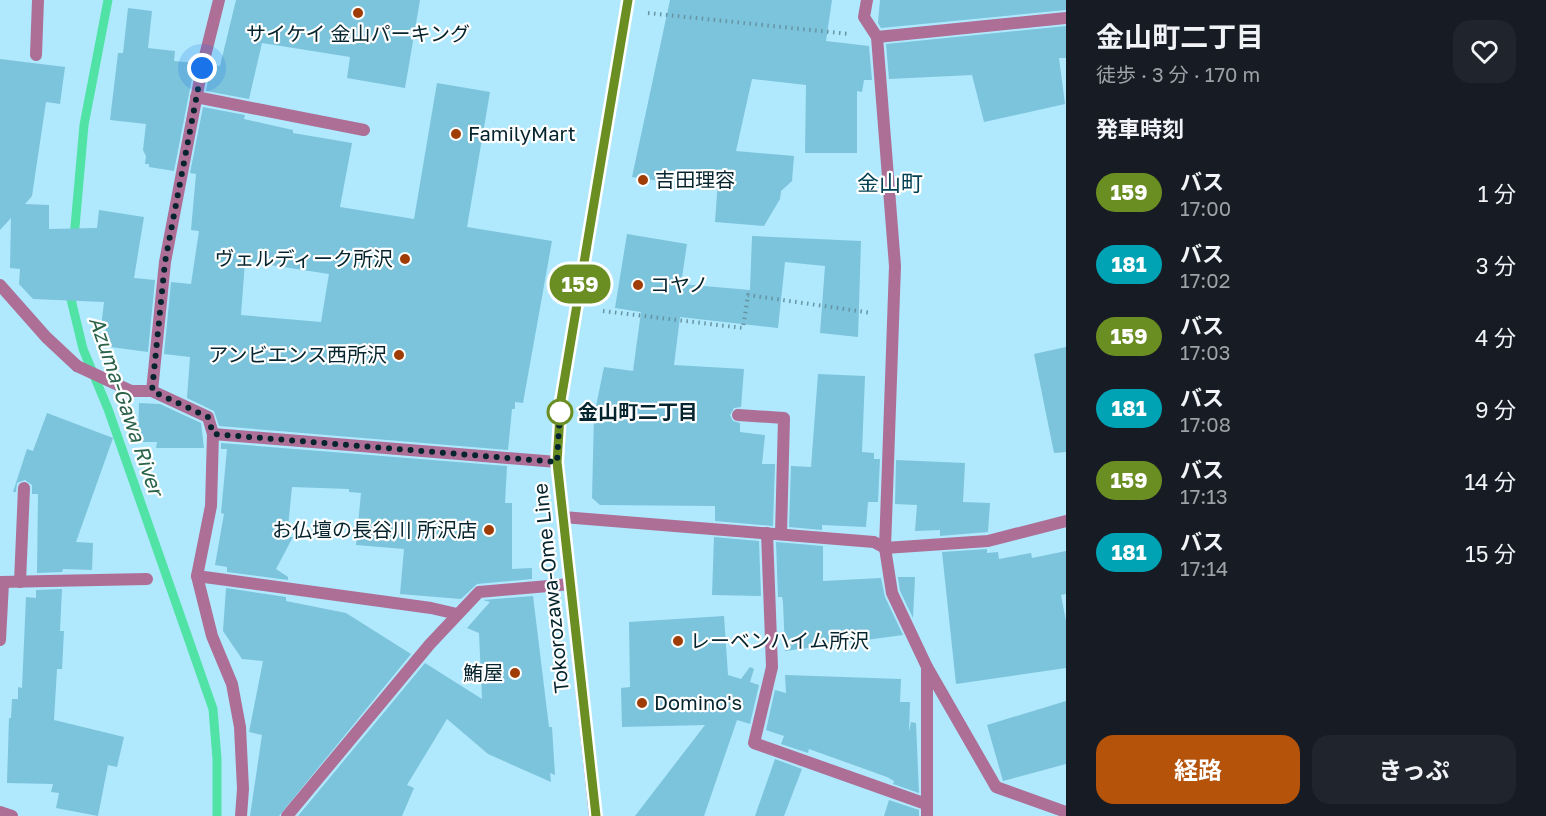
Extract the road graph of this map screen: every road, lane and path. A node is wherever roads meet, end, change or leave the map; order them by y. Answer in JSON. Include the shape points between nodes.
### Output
{"nodes":[{"id":1,"x":38,"y":0,"type":"edge"},
{"id":2,"x":219,"y":0,"type":"edge"},
{"id":3,"x":867,"y":0,"type":"edge"},
{"id":4,"x":627,"y":5,"type":"edge"},
{"id":5,"x":1066,"y":18,"type":"edge"},
{"id":6,"x":877,"y":37,"type":"junction"},
{"id":7,"x":36,"y":55,"type":"dead end"},
{"id":8,"x":196,"y":97,"type":"junction"},
{"id":9,"x":364,"y":130,"type":"dead end"},
{"id":10,"x":0,"y":285,"type":"edge"},
{"id":11,"x":603,"y":311,"type":"dead end"},
{"id":12,"x":893,"y":316,"type":"junction"},
{"id":13,"x":152,"y":391,"type":"junction"},
{"id":14,"x":738,"y":415,"type":"dead end"},
{"id":15,"x":213,"y":434,"type":"junction"},
{"id":16,"x":557,"y":462,"type":"junction"},
{"id":17,"x":24,"y":488,"type":"dead end"},
{"id":18,"x":563,"y":517,"type":"junction"},
{"id":19,"x":1066,"y":521,"type":"edge"},
{"id":20,"x":767,"y":533,"type":"junction"},
{"id":21,"x":781,"y":534,"type":"junction"},
{"id":22,"x":885,"y":548,"type":"junction"},
{"id":23,"x":197,"y":576,"type":"junction"},
{"id":24,"x":147,"y":579,"type":"dead end"},
{"id":25,"x":2,"y":582,"type":"edge"},
{"id":26,"x":20,"y":582,"type":"junction"},
{"id":27,"x":570,"y":584,"type":"junction"},
{"id":28,"x":457,"y":614,"type":"junction"},
{"id":29,"x":0,"y":640,"type":"edge"},
{"id":30,"x":927,"y":668,"type":"junction"},
{"id":31,"x":927,"y":810,"type":"edge"},
{"id":32,"x":0,"y":812,"type":"edge"},
{"id":33,"x":1066,"y":812,"type":"edge"},
{"id":34,"x":12,"y":816,"type":"edge"},
{"id":35,"x":241,"y":816,"type":"edge"},
{"id":36,"x":287,"y":816,"type":"edge"},
{"id":37,"x":596,"y":816,"type":"edge"}],
"edges":[{"from":1,"to":7,"type":"street"},
{"from":2,"to":8,"type":"street"},
{"from":3,"to":6,"type":"street","via":[[864,17]]},
{"from":4,"to":6,"type":"path"},
{"from":4,"to":16,"type":"main road","name":"Tokorozawa-Ome Line","via":[[561,400]]},
{"from":5,"to":6,"type":"street"},
{"from":6,"to":12,"type":"street","via":[[895,266]]},
{"from":8,"to":9,"type":"street"},
{"from":8,"to":13,"type":"street","via":[[165,262]]},
{"from":10,"to":13,"type":"street","via":[[77,366],[131,391]]},
{"from":11,"to":12,"type":"path","via":[[743,328],[748,295]]},
{"from":12,"to":22,"type":"street"},
{"from":13,"to":15,"type":"street","via":[[208,417]]},
{"from":14,"to":21,"type":"street","via":[[784,418]]},
{"from":15,"to":16,"type":"street"},
{"from":15,"to":23,"type":"street","via":[[211,506]]},
{"from":16,"to":18,"type":"main road","name":"Tokorozawa-Ome Line"},
{"from":17,"to":26,"type":"street"},
{"from":18,"to":20,"type":"street"},
{"from":18,"to":27,"type":"main road","name":"Tokorozawa-Ome Line"},
{"from":19,"to":22,"type":"street","via":[[988,541]]},
{"from":20,"to":21,"type":"street"},
{"from":20,"to":31,"type":"street","via":[[772,668],[754,743]]},
{"from":21,"to":22,"type":"street","via":[[874,542]]},
{"from":22,"to":30,"type":"street","via":[[892,592]]},
{"from":23,"to":28,"type":"street"},
{"from":23,"to":35,"type":"street","via":[[212,636],[232,684],[240,727]]},
{"from":24,"to":26,"type":"street"},
{"from":25,"to":26,"type":"street"},
{"from":25,"to":29,"type":"street"},
{"from":27,"to":28,"type":"street","via":[[479,592]]},
{"from":27,"to":37,"type":"main road","name":"Tokorozawa-Ome Line"},
{"from":28,"to":36,"type":"street"},
{"from":30,"to":31,"type":"street"},
{"from":30,"to":33,"type":"street","via":[[996,787]]},
{"from":32,"to":34,"type":"street"}]}
